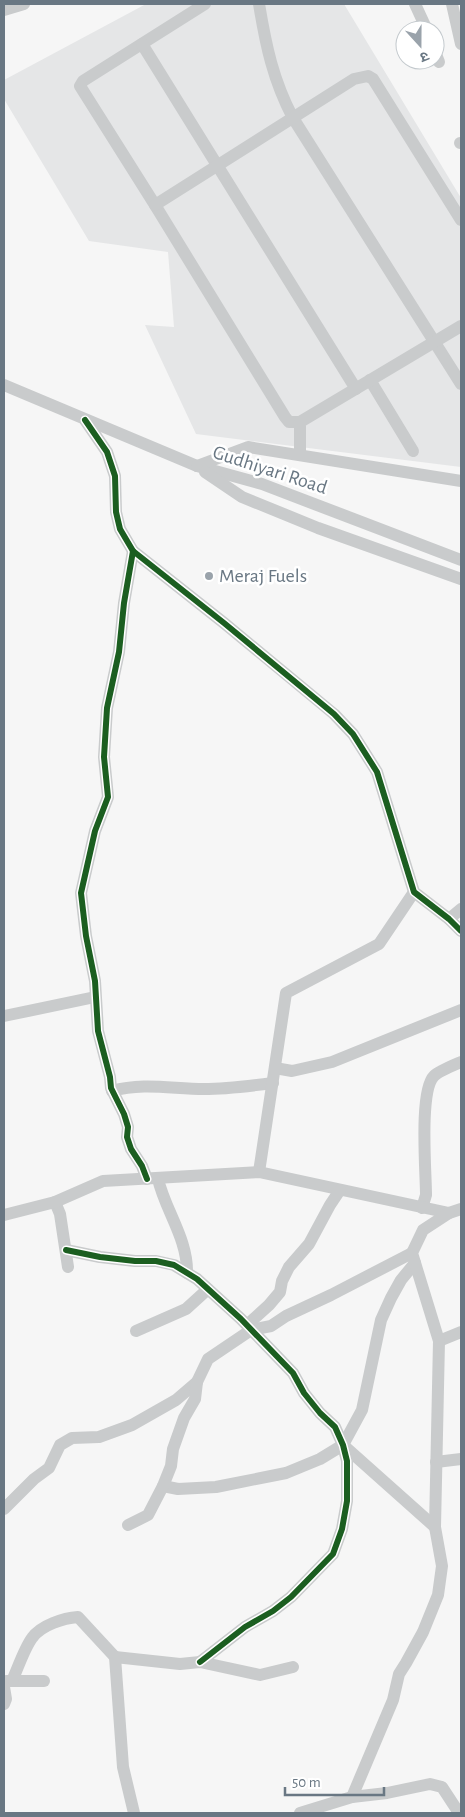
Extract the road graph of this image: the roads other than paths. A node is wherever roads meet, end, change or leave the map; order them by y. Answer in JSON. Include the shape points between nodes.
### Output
{"nodes":[{"id":1,"x":24,"y":4,"type":"edge"},
{"id":2,"x":206,"y":4,"type":"edge"},
{"id":3,"x":259,"y":4,"type":"edge"},
{"id":4,"x":415,"y":4,"type":"edge"},
{"id":5,"x":452,"y":4,"type":"edge"},
{"id":6,"x":4,"y":10,"type":"edge"},
{"id":7,"x":422,"y":20,"type":"edge"},
{"id":8,"x":142,"y":44,"type":"junction"},
{"id":9,"x":461,"y":44,"type":"edge"},
{"id":10,"x":293,"y":118,"type":"junction"},
{"id":11,"x":218,"y":165,"type":"junction"},
{"id":12,"x":155,"y":205,"type":"junction"},
{"id":13,"x":461,"y":220,"type":"edge"},
{"id":14,"x":461,"y":326,"type":"edge"},
{"id":15,"x":434,"y":341,"type":"junction"},
{"id":16,"x":4,"y":377,"type":"edge"},
{"id":17,"x":370,"y":380,"type":"junction"},
{"id":18,"x":461,"y":384,"type":"edge"},
{"id":19,"x":4,"y":385,"type":"edge"},
{"id":20,"x":356,"y":388,"type":"junction"},
{"id":21,"x":17,"y":390,"type":"junction"},
{"id":22,"x":85,"y":420,"type":"junction"},
{"id":23,"x":300,"y":422,"type":"junction"},
{"id":24,"x":413,"y":451,"type":"dead end"},
{"id":25,"x":300,"y":454,"type":"junction"},
{"id":26,"x":197,"y":466,"type":"junction"},
{"id":27,"x":461,"y":481,"type":"edge"},
{"id":28,"x":133,"y":551,"type":"junction"},
{"id":29,"x":461,"y":560,"type":"edge"},
{"id":30,"x":461,"y":579,"type":"edge"},
{"id":31,"x":414,"y":892,"type":"junction"},
{"id":32,"x":461,"y":909,"type":"edge"},
{"id":33,"x":449,"y":919,"type":"junction"},
{"id":34,"x":461,"y":931,"type":"edge"},
{"id":35,"x":95,"y":997,"type":"junction"},
{"id":36,"x":461,"y":1010,"type":"edge"},
{"id":37,"x":4,"y":1016,"type":"edge"},
{"id":38,"x":461,"y":1062,"type":"edge"},
{"id":39,"x":275,"y":1068,"type":"junction"},
{"id":40,"x":273,"y":1083,"type":"junction"},
{"id":41,"x":112,"y":1091,"type":"junction"},
{"id":42,"x":259,"y":1172,"type":"junction"},
{"id":43,"x":153,"y":1179,"type":"junction"},
{"id":44,"x":340,"y":1190,"type":"junction"},
{"id":45,"x":55,"y":1202,"type":"junction"},
{"id":46,"x":422,"y":1208,"type":"junction"},
{"id":47,"x":455,"y":1211,"type":"edge"},
{"id":48,"x":4,"y":1215,"type":"edge"},
{"id":49,"x":66,"y":1250,"type":"junction"},
{"id":50,"x":414,"y":1258,"type":"junction"},
{"id":51,"x":68,"y":1267,"type":"dead end"},
{"id":52,"x":187,"y":1273,"type":"junction"},
{"id":53,"x":208,"y":1289,"type":"junction"},
{"id":54,"x":249,"y":1328,"type":"junction"},
{"id":55,"x":136,"y":1331,"type":"dead end"},
{"id":56,"x":461,"y":1332,"type":"edge"},
{"id":57,"x":439,"y":1341,"type":"junction"},
{"id":58,"x":196,"y":1382,"type":"junction"},
{"id":59,"x":343,"y":1445,"type":"junction"},
{"id":60,"x":461,"y":1458,"type":"edge"},
{"id":61,"x":436,"y":1462,"type":"junction"},
{"id":62,"x":163,"y":1486,"type":"junction"},
{"id":63,"x":4,"y":1509,"type":"edge"},
{"id":64,"x":128,"y":1525,"type":"dead end"},
{"id":65,"x":435,"y":1527,"type":"junction"},
{"id":66,"x":115,"y":1657,"type":"junction"},
{"id":67,"x":200,"y":1662,"type":"junction"},
{"id":68,"x":293,"y":1668,"type":"dead end"},
{"id":69,"x":44,"y":1681,"type":"dead end"},
{"id":70,"x":6,"y":1683,"type":"edge"},
{"id":71,"x":4,"y":1704,"type":"edge"},
{"id":72,"x":352,"y":1797,"type":"junction"},
{"id":73,"x":134,"y":1813,"type":"edge"},
{"id":74,"x":300,"y":1813,"type":"edge"},
{"id":75,"x":459,"y":1813,"type":"edge"}],
"edges":[{"from":1,"to":6,"type":"street"},
{"from":2,"to":8,"type":"street"},
{"from":3,"to":10,"type":"street","via":[[268,55]]},
{"from":4,"to":7,"type":"street"},
{"from":5,"to":9,"type":"street"},
{"from":8,"to":11,"type":"street"},
{"from":8,"to":12,"type":"street","via":[[80,86]]},
{"from":10,"to":11,"type":"street"},
{"from":10,"to":13,"type":"street","via":[[354,79],[368,76],[373,79]]},
{"from":10,"to":15,"type":"street"},
{"from":11,"to":12,"type":"street"},
{"from":11,"to":20,"type":"street"},
{"from":12,"to":23,"type":"street","via":[[285,417],[290,422]]},
{"from":14,"to":15,"type":"street"},
{"from":15,"to":17,"type":"street"},
{"from":15,"to":18,"type":"street"},
{"from":16,"to":21,"type":"street"},
{"from":17,"to":20,"type":"street"},
{"from":17,"to":24,"type":"street"},
{"from":19,"to":21,"type":"street"},
{"from":20,"to":23,"type":"street"},
{"from":21,"to":22,"type":"street"},
{"from":22,"to":26,"type":"street"},
{"from":22,"to":28,"type":"street","via":[[107,452],[115,476],[120,529]]},
{"from":23,"to":25,"type":"street"},
{"from":25,"to":26,"type":"street","via":[[248,447]]},
{"from":25,"to":27,"type":"street"},
{"from":26,"to":29,"type":"street","name":"Gudhiyari Road","via":[[262,484]]},
{"from":26,"to":30,"type":"street","name":"Gudhiyari Road","via":[[242,497]]},
{"from":28,"to":31,"type":"street","via":[[334,714],[353,734],[377,772]]},
{"from":28,"to":35,"type":"street","via":[[119,652],[107,708],[104,757],[108,797],[95,831],[81,894]]},
{"from":31,"to":33,"type":"street"},
{"from":31,"to":39,"type":"street","via":[[379,944],[286,994]]},
{"from":32,"to":33,"type":"street"},
{"from":33,"to":34,"type":"street"},
{"from":35,"to":37,"type":"street"},
{"from":35,"to":41,"type":"street","via":[[98,1031]]},
{"from":36,"to":39,"type":"street","via":[[332,1062],[292,1071]]},
{"from":38,"to":46,"type":"street","via":[[433,1076],[427,1090],[426,1195]]},
{"from":39,"to":40,"type":"street"},
{"from":40,"to":41,"type":"street","via":[[204,1089],[155,1085]]},
{"from":40,"to":42,"type":"street"},
{"from":41,"to":43,"type":"street","via":[[124,1114],[130,1149]]},
{"from":42,"to":43,"type":"street"},
{"from":42,"to":44,"type":"street"},
{"from":43,"to":45,"type":"street","via":[[104,1181]]},
{"from":43,"to":52,"type":"street","via":[[175,1223]]},
{"from":44,"to":46,"type":"street"},
{"from":44,"to":54,"type":"street","via":[[309,1244],[289,1267],[280,1292]]},
{"from":45,"to":48,"type":"street"},
{"from":45,"to":49,"type":"street"},
{"from":46,"to":47,"type":"street"},
{"from":47,"to":50,"type":"street","via":[[423,1230]]},
{"from":49,"to":51,"type":"street"},
{"from":49,"to":52,"type":"street","via":[[100,1257],[156,1261],[174,1265]]},
{"from":50,"to":54,"type":"street","via":[[286,1316],[271,1326]]},
{"from":50,"to":57,"type":"street"},
{"from":50,"to":59,"type":"street","via":[[381,1320],[362,1410]]},
{"from":52,"to":53,"type":"street"},
{"from":53,"to":54,"type":"street"},
{"from":53,"to":55,"type":"street","via":[[186,1309]]},
{"from":54,"to":58,"type":"street","via":[[208,1359]]},
{"from":54,"to":59,"type":"street","via":[[293,1373],[304,1393],[335,1426]]},
{"from":56,"to":57,"type":"street"},
{"from":57,"to":61,"type":"street"},
{"from":58,"to":62,"type":"street","via":[[195,1399],[184,1418]]},
{"from":58,"to":63,"type":"street","via":[[176,1400],[132,1425],[99,1437],[72,1438],[60,1444],[49,1468]]},
{"from":59,"to":62,"type":"street","via":[[286,1473],[216,1487],[178,1489]]},
{"from":59,"to":65,"type":"street"},
{"from":59,"to":67,"type":"street","via":[[347,1461],[346,1501],[342,1529],[333,1554],[291,1597]]},
{"from":60,"to":61,"type":"street"},
{"from":61,"to":65,"type":"street"},
{"from":62,"to":64,"type":"street","via":[[148,1515]]},
{"from":65,"to":72,"type":"street","via":[[442,1566],[438,1595],[423,1632],[399,1674],[393,1700]]},
{"from":66,"to":67,"type":"street","via":[[180,1664]]},
{"from":66,"to":70,"type":"street","via":[[78,1616],[69,1618],[45,1627],[32,1637]]},
{"from":66,"to":73,"type":"street","via":[[123,1767]]},
{"from":67,"to":68,"type":"street","via":[[260,1675]]},
{"from":69,"to":70,"type":"street"},
{"from":70,"to":71,"type":"street"},
{"from":72,"to":74,"type":"street"},
{"from":72,"to":75,"type":"street","via":[[430,1784],[442,1787]]}]}
